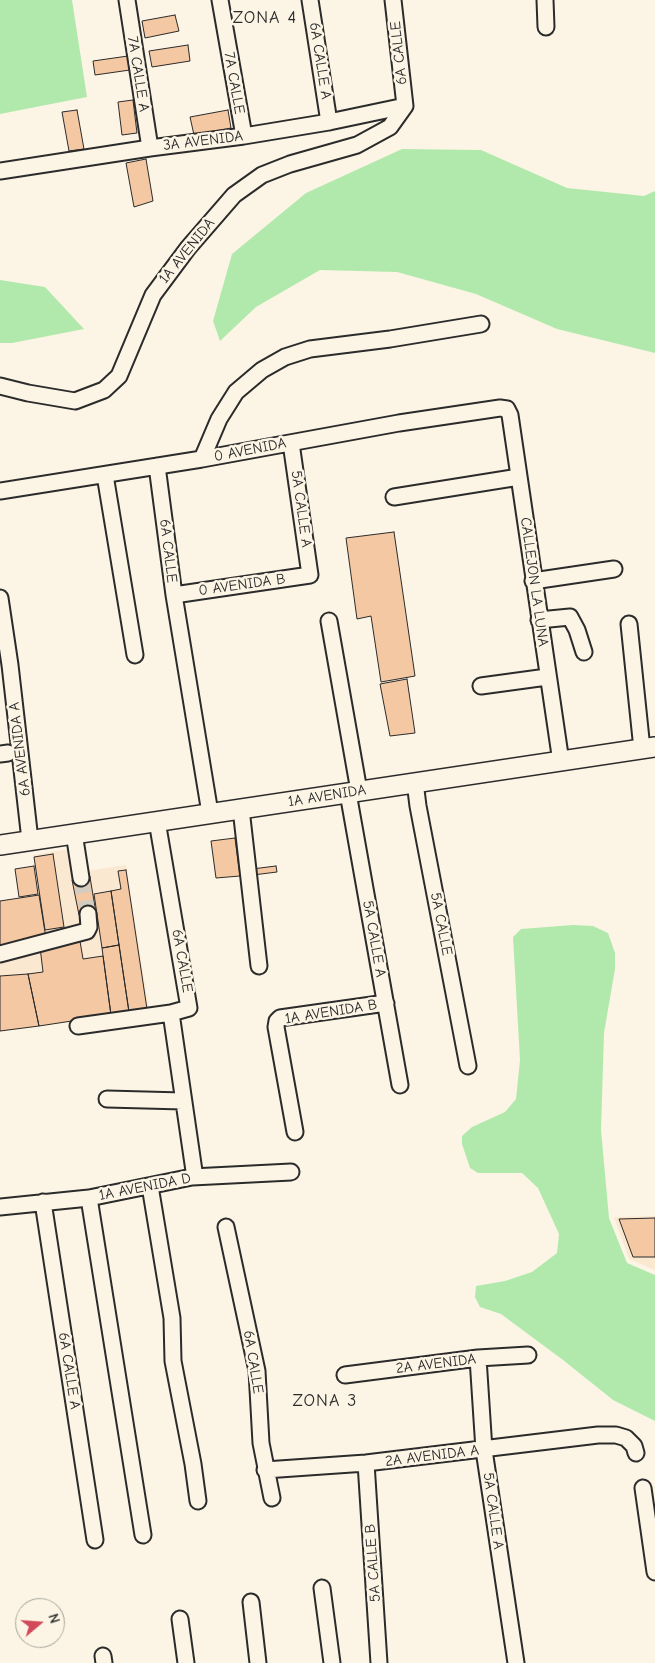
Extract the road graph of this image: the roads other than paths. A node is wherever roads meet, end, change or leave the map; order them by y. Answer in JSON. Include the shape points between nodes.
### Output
{"nodes":[{"id":1,"x":127,"y":0,"type":"edge"},
{"id":2,"x":220,"y":0,"type":"edge"},
{"id":3,"x":310,"y":0,"type":"edge"},
{"id":4,"x":393,"y":0,"type":"edge"},
{"id":5,"x":545,"y":0,"type":"edge"},
{"id":6,"x":546,"y":27,"type":"dead end"},
{"id":7,"x":405,"y":106,"type":"junction"},
{"id":8,"x":329,"y":122,"type":"junction"},
{"id":9,"x":244,"y":136,"type":"junction"},
{"id":10,"x":150,"y":148,"type":"junction"},
{"id":11,"x":0,"y":171,"type":"edge"},
{"id":12,"x":481,"y":324,"type":"dead end"},
{"id":13,"x":0,"y":386,"type":"edge"},
{"id":14,"x":500,"y":408,"type":"joint"},
{"id":15,"x":291,"y":443,"type":"junction"},
{"id":16,"x":202,"y":459,"type":"junction"},
{"id":17,"x":157,"y":466,"type":"junction"},
{"id":18,"x":104,"y":475,"type":"junction"},
{"id":19,"x":518,"y":477,"type":"junction"},
{"id":20,"x":0,"y":491,"type":"edge"},
{"id":21,"x":394,"y":498,"type":"dead end"},
{"id":22,"x":614,"y":569,"type":"dead end"},
{"id":23,"x":310,"y":575,"type":"joint"},
{"id":24,"x":533,"y":581,"type":"junction"},
{"id":25,"x":174,"y":595,"type":"junction"},
{"id":26,"x":0,"y":598,"type":"edge"},
{"id":27,"x":539,"y":620,"type":"junction"},
{"id":28,"x":329,"y":621,"type":"dead end"},
{"id":29,"x":629,"y":624,"type":"dead end"},
{"id":30,"x":584,"y":652,"type":"dead end"},
{"id":31,"x":134,"y":655,"type":"dead end"},
{"id":32,"x":547,"y":677,"type":"junction"},
{"id":33,"x":480,"y":686,"type":"dead end"},
{"id":34,"x":648,"y":748,"type":"edge"},
{"id":35,"x":561,"y":762,"type":"junction"},
{"id":36,"x":415,"y":782,"type":"junction"},
{"id":37,"x":354,"y":792,"type":"junction"},
{"id":38,"x":241,"y":808,"type":"junction"},
{"id":39,"x":210,"y":813,"type":"junction"},
{"id":40,"x":157,"y":821,"type":"junction"},
{"id":41,"x":74,"y":833,"type":"junction"},
{"id":42,"x":30,"y":840,"type":"junction"},
{"id":43,"x":0,"y":845,"type":"edge"},
{"id":44,"x":81,"y":878,"type":"tunnel mouth"},
{"id":45,"x":88,"y":914,"type":"tunnel mouth"},
{"id":46,"x":0,"y":954,"type":"edge"},
{"id":47,"x":259,"y":966,"type":"dead end"},
{"id":48,"x":386,"y":1003,"type":"junction"},
{"id":49,"x":171,"y":1013,"type":"junction"},
{"id":50,"x":78,"y":1026,"type":"dead end"},
{"id":51,"x":468,"y":1066,"type":"dead end"},
{"id":52,"x":400,"y":1085,"type":"dead end"},
{"id":53,"x":107,"y":1099,"type":"dead end"},
{"id":54,"x":183,"y":1101,"type":"junction"},
{"id":55,"x":295,"y":1132,"type":"dead end"},
{"id":56,"x":291,"y":1172,"type":"dead end"},
{"id":57,"x":192,"y":1177,"type":"junction"},
{"id":58,"x":150,"y":1186,"type":"junction"},
{"id":59,"x":89,"y":1198,"type":"junction"},
{"id":60,"x":43,"y":1202,"type":"junction"},
{"id":61,"x":0,"y":1207,"type":"edge"},
{"id":62,"x":226,"y":1227,"type":"dead end"},
{"id":63,"x":528,"y":1355,"type":"dead end"},
{"id":64,"x":478,"y":1358,"type":"junction"},
{"id":65,"x":345,"y":1375,"type":"dead end"},
{"id":66,"x":484,"y":1450,"type":"junction"},
{"id":67,"x":636,"y":1453,"type":"dead end"},
{"id":68,"x":366,"y":1463,"type":"junction"},
{"id":69,"x":265,"y":1470,"type":"junction"},
{"id":70,"x":643,"y":1488,"type":"dead end"},
{"id":71,"x":272,"y":1498,"type":"dead end"},
{"id":72,"x":198,"y":1501,"type":"dead end"},
{"id":73,"x":143,"y":1535,"type":"dead end"},
{"id":74,"x":95,"y":1540,"type":"dead end"},
{"id":75,"x":655,"y":1572,"type":"edge"},
{"id":76,"x":322,"y":1588,"type":"dead end"},
{"id":77,"x":251,"y":1602,"type":"dead end"},
{"id":78,"x":180,"y":1619,"type":"dead end"},
{"id":79,"x":186,"y":1663,"type":"edge"},
{"id":80,"x":258,"y":1663,"type":"edge"},
{"id":81,"x":332,"y":1663,"type":"edge"},
{"id":82,"x":379,"y":1663,"type":"edge"},
{"id":83,"x":516,"y":1663,"type":"edge"}],
"edges":[{"from":1,"to":10,"type":"street","name":"7A CALLE A"},
{"from":2,"to":9,"type":"street","name":"7A CALLE"},
{"from":3,"to":8,"type":"street","name":"6A CALLE A"},
{"from":4,"to":7,"type":"street","name":"6A CALLE"},
{"from":5,"to":6,"type":"street"},
{"from":7,"to":8,"type":"street","name":"3A AVENIDA"},
{"from":7,"to":13,"type":"street","name":"1A AVENIDA","via":[[390,127],[357,145],[262,175],[234,195],[153,295],[119,376],[104,390],[75,401]]},
{"from":8,"to":9,"type":"street","name":"3A AVENIDA"},
{"from":9,"to":10,"type":"street","name":"3A AVENIDA"},
{"from":10,"to":11,"type":"street","name":"3A AVENIDA"},
{"from":12,"to":16,"type":"street","via":[[310,350],[285,357],[262,370],[236,392],[219,419]]},
{"from":14,"to":15,"type":"street","name":"0 AVENIDA"},
{"from":14,"to":19,"type":"street","name":"CALLEJON LA LUNA","via":[[507,409],[510,415]]},
{"from":15,"to":16,"type":"street","name":"0 AVENIDA"},
{"from":15,"to":23,"type":"street","name":"5A CALLE A"},
{"from":16,"to":17,"type":"street","name":"0 AVENIDA"},
{"from":17,"to":18,"type":"street","name":"0 AVENIDA"},
{"from":17,"to":25,"type":"street","name":"6A CALLE"},
{"from":18,"to":20,"type":"street","name":"0 AVENIDA"},
{"from":18,"to":31,"type":"street"},
{"from":19,"to":21,"type":"street"},
{"from":19,"to":24,"type":"street","name":"CALLEJON LA LUNA"},
{"from":22,"to":24,"type":"street"},
{"from":23,"to":25,"type":"street","name":"0 AVENIDA B"},
{"from":24,"to":27,"type":"street","name":"CALLEJON LA LUNA"},
{"from":25,"to":39,"type":"street","name":"6A CALLE"},
{"from":26,"to":42,"type":"street","name":"6A AVENIDA A"},
{"from":27,"to":30,"type":"street","via":[[570,617]]},
{"from":27,"to":32,"type":"street","name":"CALLEJON LA LUNA"},
{"from":28,"to":37,"type":"street"},
{"from":29,"to":34,"type":"street"},
{"from":32,"to":33,"type":"street"},
{"from":32,"to":35,"type":"street","name":"CALLEJON LA LUNA"},
{"from":34,"to":35,"type":"main road","name":"1A AVENIDA"},
{"from":35,"to":36,"type":"main road","name":"1A AVENIDA"},
{"from":36,"to":37,"type":"main road","name":"1A AVENIDA"},
{"from":36,"to":51,"type":"street","name":"5A CALLE"},
{"from":37,"to":38,"type":"main road","name":"1A AVENIDA"},
{"from":37,"to":48,"type":"street","name":"5A CALLE A"},
{"from":38,"to":39,"type":"main road","name":"1A AVENIDA"},
{"from":38,"to":47,"type":"street"},
{"from":39,"to":40,"type":"main road","name":"1A AVENIDA"},
{"from":40,"to":41,"type":"main road","name":"1A AVENIDA"},
{"from":40,"to":49,"type":"street","name":"6A CALLE","via":[[189,1006],[186,1010]]},
{"from":41,"to":42,"type":"main road","name":"1A AVENIDA"},
{"from":41,"to":44,"type":"street"},
{"from":42,"to":43,"type":"main road","name":"1A AVENIDA"},
{"from":45,"to":46,"type":"street","via":[[87,931]]},
{"from":48,"to":52,"type":"street","name":"5A CALLE A"},
{"from":48,"to":55,"type":"street","name":"1A AVENIDA B","via":[[280,1018],[277,1022]]},
{"from":49,"to":50,"type":"street"},
{"from":49,"to":54,"type":"street","name":"6A CALLE"},
{"from":53,"to":54,"type":"street"},
{"from":54,"to":57,"type":"street","name":"6A CALLE","via":[[194,1171]]},
{"from":56,"to":57,"type":"street","name":"1A AVENIDA D"},
{"from":57,"to":58,"type":"street","name":"1A AVENIDA D"},
{"from":58,"to":59,"type":"street","name":"1A AVENIDA D"},
{"from":58,"to":72,"type":"street","via":[[172,1318],[173,1361]]},
{"from":59,"to":60,"type":"street","name":"1A AVENIDA D"},
{"from":59,"to":73,"type":"street"},
{"from":60,"to":61,"type":"street","name":"1A AVENIDA D"},
{"from":60,"to":74,"type":"street","name":"6A CALLE A"},
{"from":62,"to":69,"type":"street","name":"6A CALLE","via":[[257,1371]]},
{"from":63,"to":64,"type":"street","name":"2A AVENIDA"},
{"from":64,"to":65,"type":"street","name":"2A AVENIDA"},
{"from":64,"to":66,"type":"street","name":"5A CALLE A"},
{"from":66,"to":67,"type":"street","name":"2A AVENIDA A","via":[[616,1435],[626,1438]]},
{"from":66,"to":68,"type":"street","name":"2A AVENIDA A"},
{"from":66,"to":83,"type":"street","name":"5A CALLE A"},
{"from":68,"to":69,"type":"street","name":"2A AVENIDA A"},
{"from":68,"to":82,"type":"street","name":"5A CALLE B"},
{"from":69,"to":71,"type":"street","name":"6A CALLE"},
{"from":70,"to":75,"type":"street"},
{"from":76,"to":81,"type":"street"},
{"from":77,"to":80,"type":"street"},
{"from":78,"to":79,"type":"street"}]}
